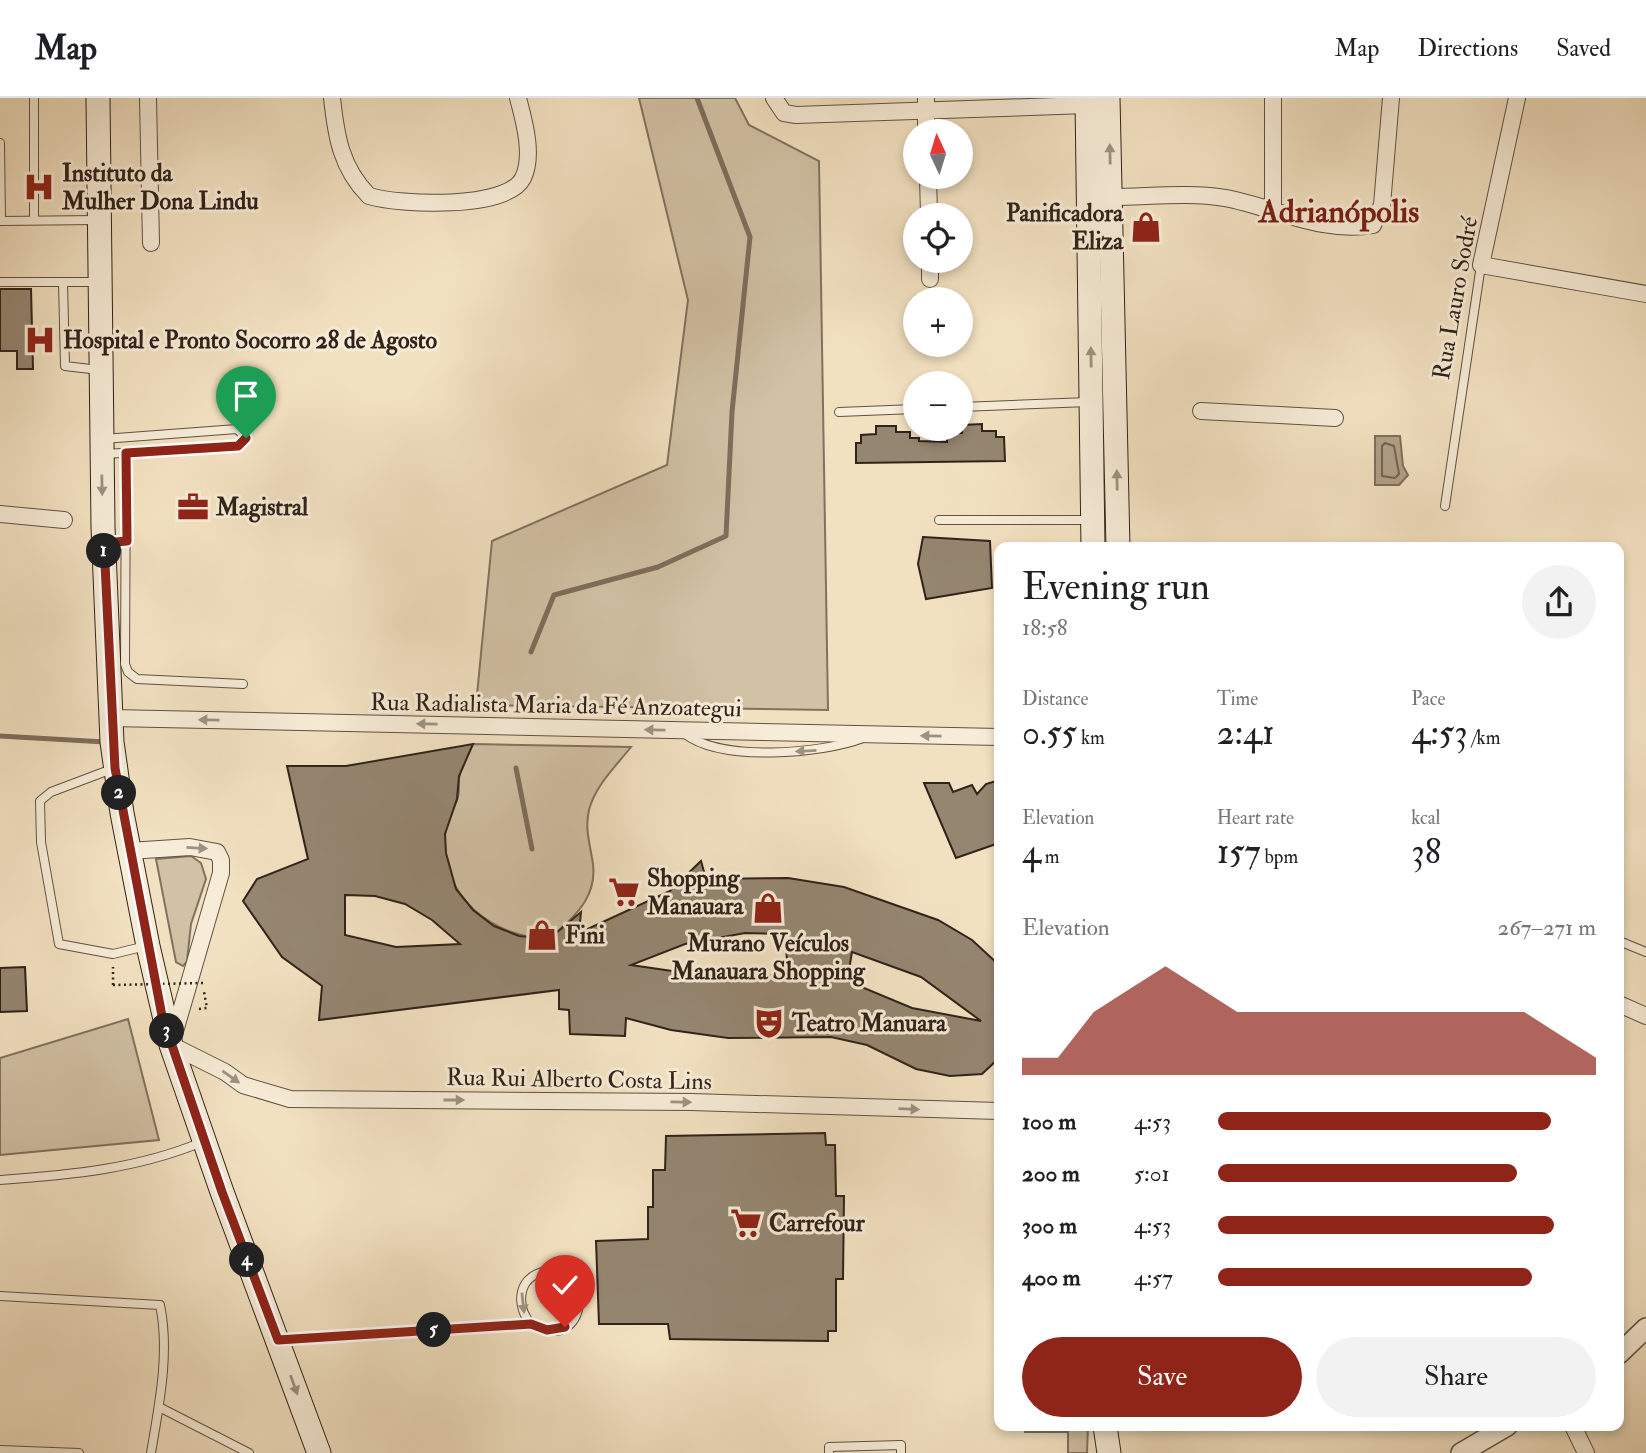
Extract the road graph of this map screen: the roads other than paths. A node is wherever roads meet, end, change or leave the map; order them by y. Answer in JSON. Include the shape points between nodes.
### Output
{"nodes":[{"id":1,"x":34,"y":98,"type":"edge"},
{"id":2,"x":98,"y":98,"type":"edge"},
{"id":3,"x":148,"y":98,"type":"edge"},
{"id":4,"x":332,"y":98,"type":"edge"},
{"id":5,"x":518,"y":98,"type":"edge"},
{"id":6,"x":774,"y":98,"type":"edge"},
{"id":7,"x":1273,"y":98,"type":"edge"},
{"id":8,"x":1391,"y":98,"type":"edge"},
{"id":9,"x":1517,"y":98,"type":"edge"},
{"id":10,"x":1094,"y":100,"type":"edge"},
{"id":11,"x":926,"y":105,"type":"edge"},
{"id":12,"x":0,"y":143,"type":"edge"},
{"id":13,"x":1111,"y":197,"type":"junction"},
{"id":14,"x":1273,"y":213,"type":"junction"},
{"id":15,"x":34,"y":220,"type":"junction"},
{"id":16,"x":101,"y":220,"type":"junction"},
{"id":17,"x":0,"y":221,"type":"edge"},
{"id":18,"x":151,"y":243,"type":"dead end"},
{"id":19,"x":1481,"y":265,"type":"junction"},
{"id":20,"x":930,"y":273,"type":"edge"},
{"id":21,"x":930,"y":279,"type":"dead end"},
{"id":22,"x":0,"y":282,"type":"edge"},
{"id":23,"x":63,"y":282,"type":"junction"},
{"id":24,"x":103,"y":282,"type":"junction"},
{"id":25,"x":1646,"y":294,"type":"edge"},
{"id":26,"x":103,"y":370,"type":"junction"},
{"id":27,"x":1092,"y":402,"type":"junction"},
{"id":28,"x":973,"y":407,"type":"edge"},
{"id":29,"x":903,"y":409,"type":"edge"},
{"id":30,"x":1201,"y":411,"type":"dead end"},
{"id":31,"x":839,"y":412,"type":"dead end"},
{"id":32,"x":1335,"y":418,"type":"dead end"},
{"id":33,"x":101,"y":447,"type":"junction"},
{"id":34,"x":126,"y":453,"type":"junction"},
{"id":35,"x":1445,"y":506,"type":"dead end"},
{"id":36,"x":0,"y":514,"type":"edge"},
{"id":37,"x":64,"y":520,"type":"dead end"},
{"id":38,"x":939,"y":520,"type":"dead end"},
{"id":39,"x":1093,"y":520,"type":"junction"},
{"id":40,"x":115,"y":542,"type":"junction"},
{"id":41,"x":1093,"y":542,"type":"edge"},
{"id":42,"x":1118,"y":542,"type":"edge"},
{"id":43,"x":243,"y":684,"type":"dead end"},
{"id":44,"x":111,"y":718,"type":"junction"},
{"id":45,"x":994,"y":737,"type":"edge"},
{"id":46,"x":115,"y":768,"type":"junction"},
{"id":47,"x":129,"y":851,"type":"junction"},
{"id":48,"x":1624,"y":943,"type":"edge"},
{"id":49,"x":148,"y":946,"type":"junction"},
{"id":50,"x":1646,"y":952,"type":"edge"},
{"id":51,"x":1624,"y":1006,"type":"edge"},
{"id":52,"x":1646,"y":1016,"type":"edge"},
{"id":53,"x":171,"y":1045,"type":"junction"},
{"id":54,"x":994,"y":1111,"type":"edge"},
{"id":55,"x":204,"y":1142,"type":"junction"},
{"id":56,"x":0,"y":1180,"type":"edge"},
{"id":57,"x":0,"y":1296,"type":"edge"},
{"id":58,"x":531,"y":1324,"type":"junction"},
{"id":59,"x":1646,"y":1328,"type":"edge"},
{"id":60,"x":278,"y":1340,"type":"junction"},
{"id":61,"x":1624,"y":1349,"type":"edge"},
{"id":62,"x":159,"y":1407,"type":"junction"},
{"id":63,"x":1096,"y":1431,"type":"edge"},
{"id":64,"x":1106,"y":1431,"type":"edge"},
{"id":65,"x":1121,"y":1431,"type":"edge"},
{"id":66,"x":1498,"y":1431,"type":"edge"},
{"id":67,"x":1575,"y":1431,"type":"edge"},
{"id":68,"x":0,"y":1450,"type":"edge"},
{"id":69,"x":79,"y":1453,"type":"edge"},
{"id":70,"x":151,"y":1453,"type":"edge"},
{"id":71,"x":249,"y":1453,"type":"edge"},
{"id":72,"x":319,"y":1453,"type":"edge"},
{"id":73,"x":829,"y":1453,"type":"edge"},
{"id":74,"x":901,"y":1453,"type":"edge"},
{"id":75,"x":1094,"y":1453,"type":"edge"},
{"id":76,"x":1109,"y":1453,"type":"edge"},
{"id":77,"x":1119,"y":1453,"type":"edge"},
{"id":78,"x":1461,"y":1453,"type":"edge"},
{"id":79,"x":1586,"y":1453,"type":"edge"}],
"edges":[{"from":1,"to":15,"type":"lane"},
{"from":2,"to":16,"type":"main road"},
{"from":3,"to":18,"type":"street"},
{"from":4,"to":5,"type":"street","via":[[336,137],[345,165],[369,196],[396,202],[475,201],[517,185],[524,176],[527,149]]},
{"from":6,"to":11,"type":"street","via":[[779,109],[789,115]]},
{"from":7,"to":14,"type":"street"},
{"from":8,"to":14,"type":"street","via":[[1382,205],[1373,225],[1298,221]]},
{"from":9,"to":19,"type":"street","name":"Rua Lauro Sodré"},
{"from":10,"to":11,"type":"street"},
{"from":13,"to":10,"type":"main road","one_way":true},
{"from":27,"to":10,"type":"main road","one_way":true},
{"from":12,"to":17,"type":"lane"},
{"from":13,"to":14,"type":"street","via":[[1221,198]]},
{"from":42,"to":13,"type":"main road","one_way":true},
{"from":15,"to":16,"type":"lane"},
{"from":15,"to":17,"type":"lane"},
{"from":16,"to":24,"type":"main road"},
{"from":19,"to":25,"type":"street"},
{"from":19,"to":35,"type":"lane","name":"Rua Lauro Sodré"},
{"from":20,"to":21,"type":"street"},
{"from":22,"to":23,"type":"lane"},
{"from":23,"to":24,"type":"lane"},
{"from":23,"to":26,"type":"lane","via":[[65,366]]},
{"from":24,"to":26,"type":"main road"},
{"from":26,"to":33,"type":"main road"},
{"from":27,"to":28,"type":"lane"},
{"from":27,"to":39,"type":"main road"},
{"from":29,"to":31,"type":"lane"},
{"from":30,"to":32,"type":"street"},
{"from":33,"to":34,"type":"lane"},
{"from":33,"to":34,"type":"lane","via":[[237,429],[246,438],[238,446]]},
{"from":33,"to":40,"type":"main road","one_way":true},
{"from":34,"to":40,"type":"lane"},
{"from":36,"to":37,"type":"street"},
{"from":38,"to":39,"type":"lane"},
{"from":39,"to":41,"type":"main road"},
{"from":40,"to":43,"type":"lane","via":[[128,672],[137,679]]},
{"from":40,"to":44,"type":"main road"},
{"from":45,"to":44,"type":"street","name":"Rua Radialista Maria da Fé Anzoategui","one_way":true},
{"from":44,"to":46,"type":"main road"},
{"from":46,"to":47,"type":"main road"},
{"from":46,"to":49,"type":"lane","via":[[51,792],[40,801],[41,842],[59,944],[113,954]]},
{"from":47,"to":49,"type":"main road"},
{"from":47,"to":53,"type":"street","one_way":true,"via":[[208,848],[221,860]]},
{"from":48,"to":50,"type":"lane"},
{"from":49,"to":53,"type":"main road"},
{"from":51,"to":52,"type":"street"},
{"from":53,"to":54,"type":"street","name":"Rua Rui Alberto Costa Lins","one_way":true,"via":[[243,1085],[290,1099],[691,1102]]},
{"from":53,"to":55,"type":"main road"},
{"from":55,"to":56,"type":"lane","via":[[97,1173]]},
{"from":55,"to":60,"type":"main road"},
{"from":57,"to":62,"type":"lane","via":[[160,1306],[164,1328]]},
{"from":58,"to":58,"type":"lane","one_way":true,"via":[[556,1330],[572,1321],[580,1296],[566,1274],[540,1272],[525,1283],[521,1309]]},
{"from":58,"to":60,"type":"lane"},
{"from":59,"to":61,"type":"street"},
{"from":60,"to":72,"type":"main road","one_way":true},
{"from":62,"to":70,"type":"lane"},
{"from":62,"to":71,"type":"lane"},
{"from":63,"to":75,"type":"main road"},
{"from":64,"to":76,"type":"main road"},
{"from":65,"to":77,"type":"main road"},
{"from":66,"to":78,"type":"street"},
{"from":67,"to":79,"type":"street"},
{"from":68,"to":69,"type":"lane"},
{"from":73,"to":74,"type":"lane","via":[[829,1447],[901,1445]]}]}
